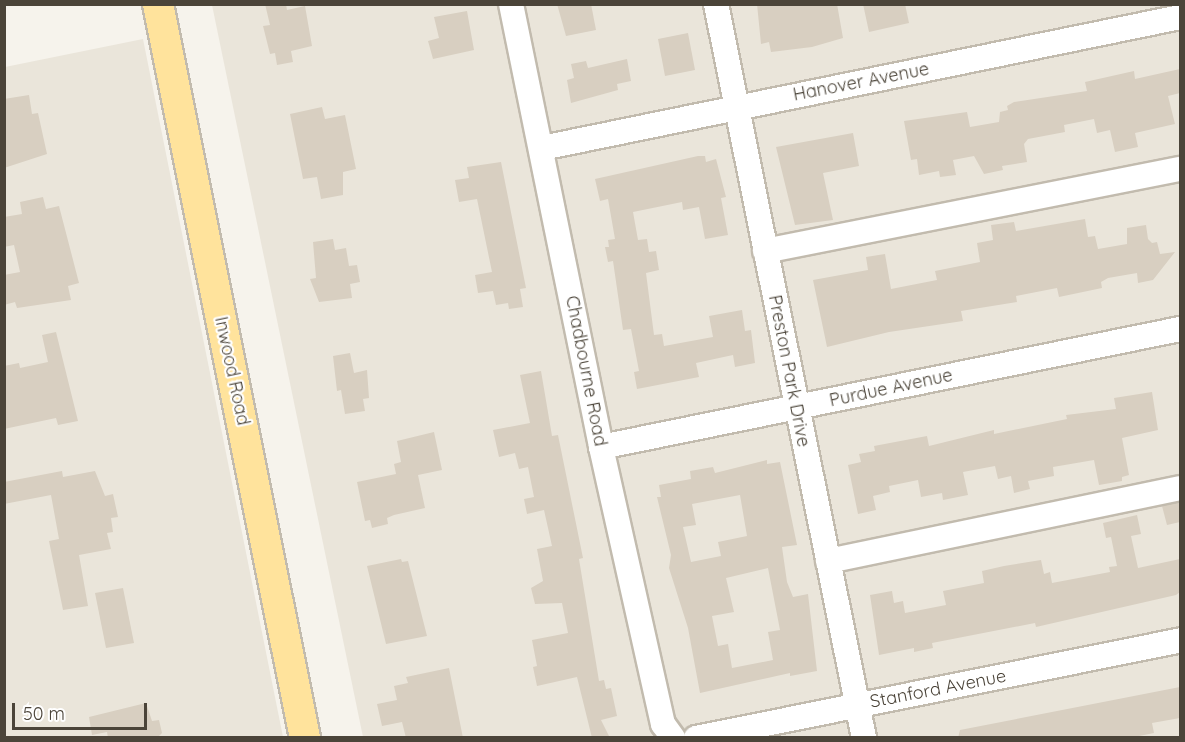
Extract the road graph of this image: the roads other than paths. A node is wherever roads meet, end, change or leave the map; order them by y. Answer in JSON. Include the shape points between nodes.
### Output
{"nodes":[{"id":1,"x":158,"y":4,"type":"edge"},
{"id":2,"x":175,"y":4,"type":"edge"},
{"id":3,"x":511,"y":4,"type":"edge"},
{"id":4,"x":716,"y":4,"type":"edge"},
{"id":5,"x":1180,"y":17,"type":"edge"},
{"id":6,"x":736,"y":107,"type":"junction"},
{"id":7,"x":190,"y":126,"type":"junction"},
{"id":8,"x":542,"y":148,"type":"junction"},
{"id":9,"x":1180,"y":169,"type":"edge"},
{"id":10,"x":765,"y":251,"type":"junction"},
{"id":11,"x":1180,"y":329,"type":"edge"},
{"id":12,"x":796,"y":407,"type":"junction"},
{"id":13,"x":601,"y":447,"type":"junction"},
{"id":14,"x":1180,"y":488,"type":"edge"},
{"id":15,"x":828,"y":561,"type":"junction"},
{"id":16,"x":1180,"y":640,"type":"edge"},
{"id":17,"x":857,"y":705,"type":"junction"},
{"id":18,"x":671,"y":736,"type":"edge"},
{"id":19,"x":305,"y":738,"type":"edge"},
{"id":20,"x":320,"y":738,"type":"edge"},
{"id":21,"x":696,"y":738,"type":"edge"},
{"id":22,"x":864,"y":738,"type":"edge"}],
"edges":[{"from":1,"to":7,"type":"main road","name":"Inwood Road"},
{"from":2,"to":7,"type":"main road","name":"Inwood Road"},
{"from":3,"to":8,"type":"street","name":"Chadbourne Road"},
{"from":4,"to":6,"type":"street","name":"Preston Park Drive"},
{"from":5,"to":6,"type":"street","name":"Hanover Avenue"},
{"from":6,"to":8,"type":"street","name":"Hanover Avenue"},
{"from":6,"to":10,"type":"street","name":"Preston Park Drive"},
{"from":7,"to":19,"type":"main road","name":"Inwood Road"},
{"from":7,"to":20,"type":"main road","name":"Inwood Road"},
{"from":8,"to":13,"type":"street","name":"Chadbourne Road"},
{"from":9,"to":10,"type":"street"},
{"from":10,"to":12,"type":"street","name":"Preston Park Drive"},
{"from":11,"to":12,"type":"street","name":"Purdue Avenue"},
{"from":12,"to":13,"type":"street","name":"Purdue Avenue"},
{"from":12,"to":15,"type":"street","name":"Preston Park Drive"},
{"from":13,"to":18,"type":"street","name":"Chadbourne Road","via":[[663,724]]},
{"from":14,"to":15,"type":"street"},
{"from":15,"to":17,"type":"street","name":"Preston Park Drive"},
{"from":16,"to":17,"type":"street","name":"Stanford Avenue"},
{"from":17,"to":21,"type":"street","name":"Stanford Avenue"},
{"from":17,"to":22,"type":"street","name":"Preston Park Drive"}]}
